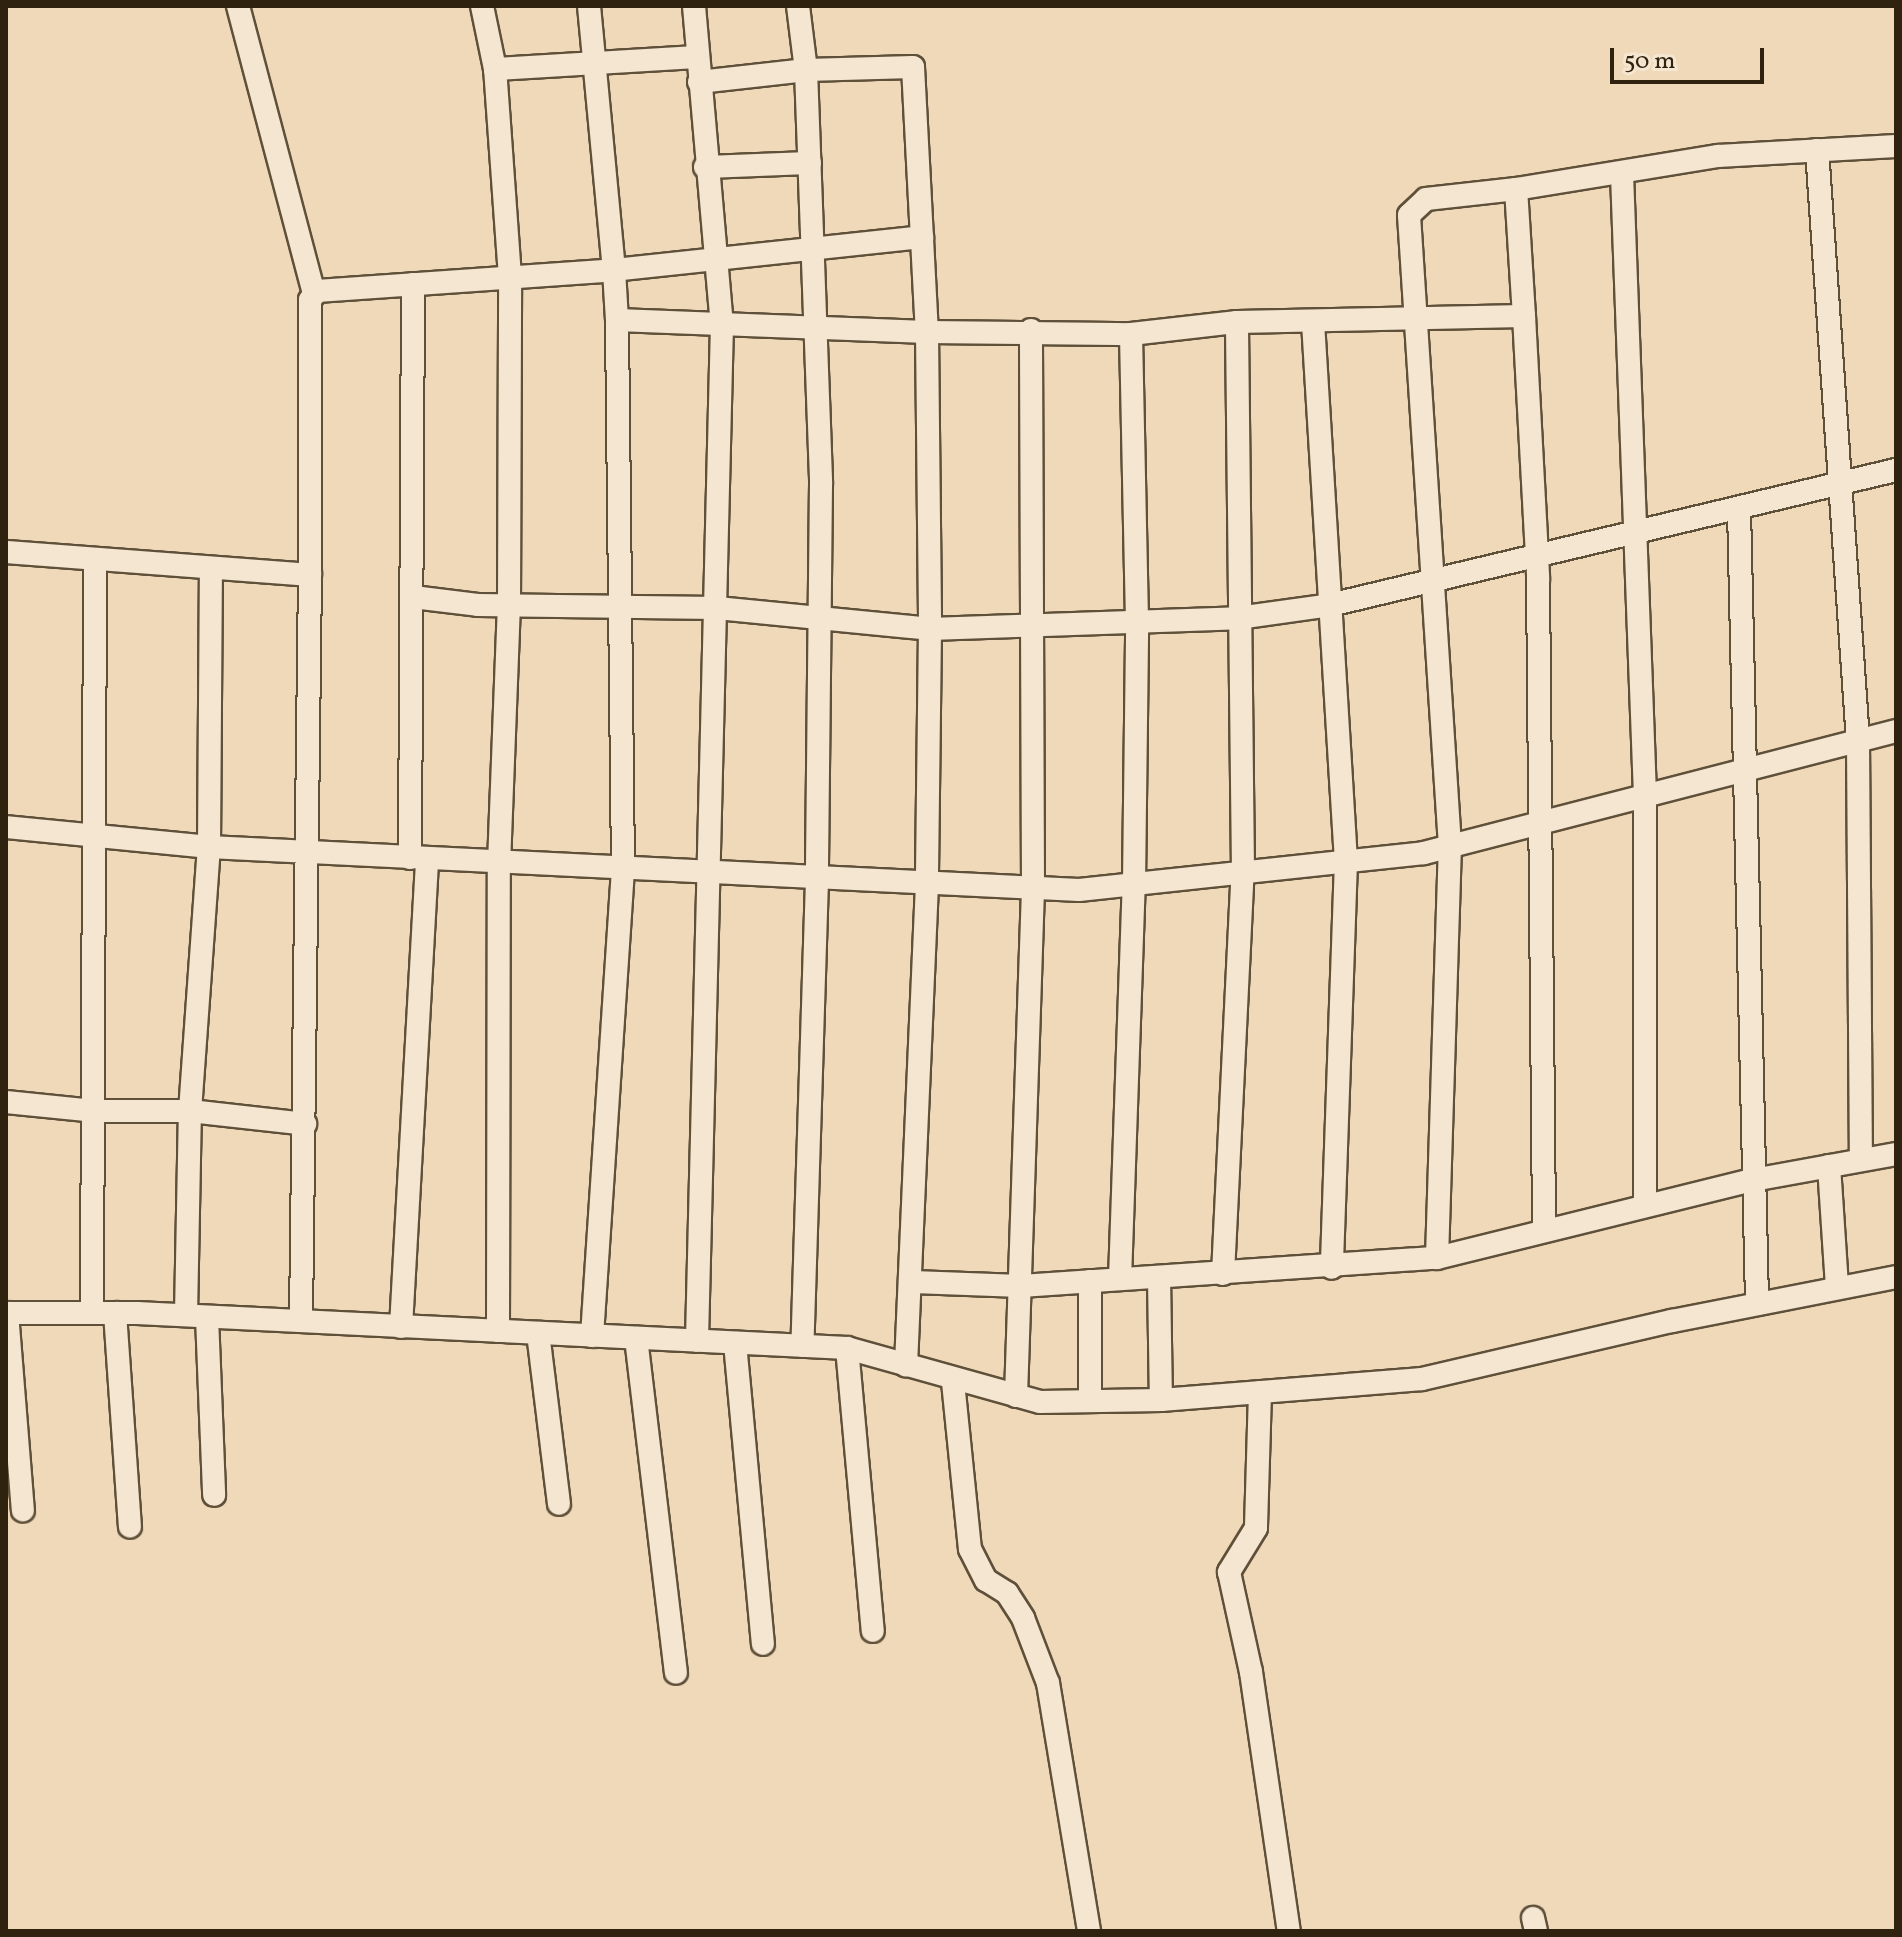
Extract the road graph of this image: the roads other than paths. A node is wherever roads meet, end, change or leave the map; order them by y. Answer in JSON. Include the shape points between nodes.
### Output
{"nodes":[{"id":1,"x":238,"y":6,"type":"edge"},
{"id":2,"x":482,"y":6,"type":"edge"},
{"id":3,"x":589,"y":6,"type":"edge"},
{"id":4,"x":694,"y":6,"type":"edge"},
{"id":5,"x":798,"y":6,"type":"edge"},
{"id":6,"x":698,"y":57,"type":"junction"},
{"id":7,"x":593,"y":60,"type":"junction"},
{"id":8,"x":495,"y":69,"type":"junction"},
{"id":9,"x":806,"y":70,"type":"junction"},
{"id":10,"x":699,"y":82,"type":"junction"},
{"id":11,"x":1896,"y":146,"type":"edge"},
{"id":12,"x":1817,"y":150,"type":"junction"},
{"id":13,"x":810,"y":163,"type":"junction"},
{"id":14,"x":705,"y":167,"type":"junction"},
{"id":15,"x":1622,"y":174,"type":"junction"},
{"id":16,"x":1516,"y":189,"type":"junction"},
{"id":17,"x":922,"y":237,"type":"junction"},
{"id":18,"x":814,"y":247,"type":"junction"},
{"id":19,"x":714,"y":256,"type":"junction"},
{"id":20,"x":614,"y":270,"type":"junction"},
{"id":21,"x":510,"y":277,"type":"junction"},
{"id":22,"x":413,"y":284,"type":"junction"},
{"id":23,"x":314,"y":293,"type":"junction"},
{"id":24,"x":1524,"y":316,"type":"junction"},
{"id":25,"x":1412,"y":318,"type":"junction"},
{"id":26,"x":617,"y":320,"type":"junction"},
{"id":27,"x":1237,"y":322,"type":"junction"},
{"id":28,"x":1313,"y":322,"type":"junction"},
{"id":29,"x":722,"y":324,"type":"junction"},
{"id":30,"x":818,"y":327,"type":"junction"},
{"id":31,"x":1031,"y":330,"type":"junction"},
{"id":32,"x":927,"y":332,"type":"junction"},
{"id":33,"x":1131,"y":334,"type":"junction"},
{"id":34,"x":1896,"y":470,"type":"edge"},
{"id":35,"x":1841,"y":484,"type":"junction"},
{"id":36,"x":1739,"y":508,"type":"junction"},
{"id":37,"x":1635,"y":530,"type":"junction"},
{"id":38,"x":6,"y":552,"type":"edge"},
{"id":39,"x":1536,"y":556,"type":"junction"},
{"id":40,"x":95,"y":560,"type":"junction"},
{"id":41,"x":211,"y":568,"type":"junction"},
{"id":42,"x":310,"y":575,"type":"junction"},
{"id":43,"x":1432,"y":581,"type":"junction"},
{"id":44,"x":413,"y":597,"type":"junction"},
{"id":45,"x":1330,"y":605,"type":"junction"},
{"id":46,"x":509,"y":606,"type":"junction"},
{"id":47,"x":617,"y":606,"type":"junction"},
{"id":48,"x":717,"y":608,"type":"junction"},
{"id":49,"x":1238,"y":618,"type":"junction"},
{"id":50,"x":820,"y":620,"type":"junction"},
{"id":51,"x":1137,"y":621,"type":"junction"},
{"id":52,"x":1031,"y":625,"type":"junction"},
{"id":53,"x":930,"y":629,"type":"junction"},
{"id":54,"x":1896,"y":731,"type":"edge"},
{"id":55,"x":1858,"y":741,"type":"junction"},
{"id":56,"x":1748,"y":769,"type":"junction"},
{"id":57,"x":1645,"y":796,"type":"junction"},
{"id":58,"x":1541,"y":823,"type":"junction"},
{"id":59,"x":6,"y":827,"type":"edge"},
{"id":60,"x":94,"y":836,"type":"junction"},
{"id":61,"x":1450,"y":846,"type":"junction"},
{"id":62,"x":209,"y":847,"type":"junction"},
{"id":63,"x":310,"y":853,"type":"junction"},
{"id":64,"x":418,"y":859,"type":"junction"},
{"id":65,"x":1346,"y":861,"type":"junction"},
{"id":66,"x":499,"y":864,"type":"junction"},
{"id":67,"x":623,"y":870,"type":"junction"},
{"id":68,"x":1243,"y":872,"type":"junction"},
{"id":69,"x":707,"y":875,"type":"junction"},
{"id":70,"x":817,"y":880,"type":"junction"},
{"id":71,"x":927,"y":884,"type":"junction"},
{"id":72,"x":1134,"y":884,"type":"junction"},
{"id":73,"x":1033,"y":888,"type":"junction"},
{"id":74,"x":6,"y":1102,"type":"edge"},
{"id":75,"x":94,"y":1111,"type":"junction"},
{"id":76,"x":190,"y":1111,"type":"junction"},
{"id":77,"x":305,"y":1124,"type":"junction"},
{"id":78,"x":1896,"y":1154,"type":"edge"},
{"id":79,"x":1861,"y":1158,"type":"junction"},
{"id":80,"x":1829,"y":1166,"type":"junction"},
{"id":81,"x":1753,"y":1180,"type":"junction"},
{"id":82,"x":1645,"y":1204,"type":"junction"},
{"id":83,"x":1544,"y":1230,"type":"junction"},
{"id":84,"x":1437,"y":1258,"type":"junction"},
{"id":85,"x":1332,"y":1268,"type":"junction"},
{"id":86,"x":1223,"y":1274,"type":"junction"},
{"id":87,"x":1159,"y":1277,"type":"junction"},
{"id":88,"x":1896,"y":1277,"type":"edge"},
{"id":89,"x":1120,"y":1279,"type":"junction"},
{"id":90,"x":1090,"y":1281,"type":"junction"},
{"id":91,"x":913,"y":1282,"type":"junction"},
{"id":92,"x":1021,"y":1286,"type":"junction"},
{"id":93,"x":1837,"y":1288,"type":"junction"},
{"id":94,"x":1757,"y":1304,"type":"junction"},
{"id":95,"x":6,"y":1313,"type":"edge"},
{"id":96,"x":92,"y":1313,"type":"junction"},
{"id":97,"x":115,"y":1313,"type":"junction"},
{"id":98,"x":196,"y":1316,"type":"junction"},
{"id":99,"x":301,"y":1321,"type":"junction"},
{"id":100,"x":401,"y":1327,"type":"junction"},
{"id":101,"x":498,"y":1331,"type":"junction"},
{"id":102,"x":538,"y":1333,"type":"junction"},
{"id":103,"x":592,"y":1336,"type":"junction"},
{"id":104,"x":636,"y":1338,"type":"junction"},
{"id":105,"x":697,"y":1341,"type":"junction"},
{"id":106,"x":735,"y":1343,"type":"junction"},
{"id":107,"x":802,"y":1346,"type":"junction"},
{"id":108,"x":847,"y":1348,"type":"junction"},
{"id":109,"x":906,"y":1366,"type":"junction"},
{"id":110,"x":953,"y":1382,"type":"junction"},
{"id":111,"x":1260,"y":1392,"type":"junction"},
{"id":112,"x":1016,"y":1396,"type":"junction"},
{"id":113,"x":1161,"y":1400,"type":"junction"},
{"id":114,"x":1090,"y":1401,"type":"junction"},
{"id":115,"x":214,"y":1495,"type":"dead end"},
{"id":116,"x":559,"y":1504,"type":"dead end"},
{"id":117,"x":23,"y":1510,"type":"dead end"},
{"id":118,"x":130,"y":1526,"type":"dead end"},
{"id":119,"x":873,"y":1631,"type":"dead end"},
{"id":120,"x":763,"y":1644,"type":"dead end"},
{"id":121,"x":676,"y":1673,"type":"dead end"},
{"id":122,"x":1089,"y":1931,"type":"edge"},
{"id":123,"x":1289,"y":1931,"type":"edge"}],
"edges":[{"from":1,"to":23,"type":"street"},
{"from":2,"to":8,"type":"street"},
{"from":3,"to":7,"type":"street"},
{"from":4,"to":6,"type":"street"},
{"from":5,"to":9,"type":"street"},
{"from":6,"to":7,"type":"street"},
{"from":6,"to":10,"type":"street"},
{"from":7,"to":8,"type":"street"},
{"from":7,"to":20,"type":"street"},
{"from":8,"to":21,"type":"street"},
{"from":9,"to":10,"type":"street"},
{"from":9,"to":13,"type":"street"},
{"from":9,"to":17,"type":"street","via":[[913,67]]},
{"from":10,"to":14,"type":"street"},
{"from":11,"to":12,"type":"street"},
{"from":12,"to":15,"type":"street","via":[[1718,156]]},
{"from":12,"to":35,"type":"street"},
{"from":13,"to":14,"type":"street"},
{"from":13,"to":18,"type":"street"},
{"from":14,"to":19,"type":"street"},
{"from":15,"to":16,"type":"street"},
{"from":15,"to":37,"type":"street"},
{"from":16,"to":24,"type":"street"},
{"from":16,"to":25,"type":"street","via":[[1434,198],[1413,207]]},
{"from":17,"to":18,"type":"street"},
{"from":17,"to":32,"type":"street"},
{"from":18,"to":19,"type":"street"},
{"from":18,"to":30,"type":"street"},
{"from":19,"to":20,"type":"street"},
{"from":19,"to":29,"type":"street"},
{"from":20,"to":21,"type":"street"},
{"from":20,"to":26,"type":"street"},
{"from":21,"to":22,"type":"street"},
{"from":21,"to":46,"type":"street"},
{"from":22,"to":23,"type":"street"},
{"from":22,"to":44,"type":"street"},
{"from":23,"to":42,"type":"street"},
{"from":24,"to":25,"type":"street"},
{"from":24,"to":39,"type":"street"},
{"from":25,"to":28,"type":"street"},
{"from":25,"to":43,"type":"street"},
{"from":26,"to":29,"type":"street"},
{"from":26,"to":47,"type":"street"},
{"from":27,"to":28,"type":"street"},
{"from":27,"to":33,"type":"street"},
{"from":27,"to":49,"type":"street"},
{"from":28,"to":45,"type":"street"},
{"from":29,"to":30,"type":"street"},
{"from":29,"to":48,"type":"street"},
{"from":30,"to":32,"type":"street"},
{"from":30,"to":50,"type":"street"},
{"from":31,"to":32,"type":"street"},
{"from":31,"to":33,"type":"street"},
{"from":31,"to":52,"type":"street"},
{"from":32,"to":53,"type":"street"},
{"from":33,"to":51,"type":"street"},
{"from":34,"to":35,"type":"street"},
{"from":35,"to":36,"type":"street"},
{"from":35,"to":55,"type":"street"},
{"from":36,"to":37,"type":"street"},
{"from":36,"to":56,"type":"street"},
{"from":37,"to":39,"type":"street"},
{"from":37,"to":57,"type":"street"},
{"from":38,"to":40,"type":"street"},
{"from":39,"to":43,"type":"street"},
{"from":39,"to":58,"type":"street"},
{"from":40,"to":41,"type":"street"},
{"from":40,"to":60,"type":"street"},
{"from":41,"to":42,"type":"street"},
{"from":41,"to":62,"type":"street"},
{"from":42,"to":63,"type":"street"},
{"from":43,"to":45,"type":"street"},
{"from":43,"to":61,"type":"street"},
{"from":44,"to":46,"type":"street"},
{"from":44,"to":64,"type":"street"},
{"from":45,"to":49,"type":"street"},
{"from":45,"to":65,"type":"street"},
{"from":46,"to":47,"type":"street"},
{"from":46,"to":66,"type":"street"},
{"from":47,"to":48,"type":"street"},
{"from":47,"to":67,"type":"street"},
{"from":48,"to":50,"type":"street"},
{"from":48,"to":69,"type":"street"},
{"from":49,"to":51,"type":"street"},
{"from":49,"to":68,"type":"street"},
{"from":50,"to":53,"type":"street"},
{"from":50,"to":70,"type":"street"},
{"from":51,"to":52,"type":"street"},
{"from":51,"to":72,"type":"street"},
{"from":52,"to":53,"type":"street"},
{"from":52,"to":73,"type":"street"},
{"from":53,"to":71,"type":"street"},
{"from":54,"to":55,"type":"street"},
{"from":55,"to":56,"type":"street"},
{"from":55,"to":79,"type":"street"},
{"from":56,"to":57,"type":"street"},
{"from":56,"to":81,"type":"street"},
{"from":57,"to":58,"type":"street"},
{"from":57,"to":82,"type":"street"},
{"from":58,"to":61,"type":"street"},
{"from":58,"to":83,"type":"street"},
{"from":59,"to":60,"type":"street"},
{"from":60,"to":62,"type":"street"},
{"from":60,"to":75,"type":"street"},
{"from":61,"to":65,"type":"street"},
{"from":61,"to":84,"type":"street"},
{"from":62,"to":63,"type":"street"},
{"from":62,"to":76,"type":"street"},
{"from":63,"to":64,"type":"street"},
{"from":63,"to":77,"type":"street"},
{"from":64,"to":66,"type":"street"},
{"from":64,"to":100,"type":"street"},
{"from":65,"to":68,"type":"street"},
{"from":65,"to":85,"type":"street"},
{"from":66,"to":67,"type":"street"},
{"from":66,"to":101,"type":"street"},
{"from":67,"to":69,"type":"street"},
{"from":67,"to":103,"type":"street"},
{"from":68,"to":72,"type":"street"},
{"from":68,"to":86,"type":"street"},
{"from":69,"to":70,"type":"street"},
{"from":69,"to":105,"type":"street"},
{"from":70,"to":71,"type":"street"},
{"from":70,"to":107,"type":"street"},
{"from":71,"to":73,"type":"street"},
{"from":71,"to":91,"type":"street"},
{"from":72,"to":73,"type":"street"},
{"from":72,"to":89,"type":"street"},
{"from":73,"to":92,"type":"street"},
{"from":74,"to":75,"type":"street"},
{"from":75,"to":76,"type":"street"},
{"from":75,"to":96,"type":"street"},
{"from":76,"to":77,"type":"street"},
{"from":76,"to":98,"type":"street"},
{"from":77,"to":99,"type":"street"},
{"from":78,"to":79,"type":"street"},
{"from":79,"to":80,"type":"street"},
{"from":80,"to":81,"type":"street"},
{"from":80,"to":93,"type":"street"},
{"from":81,"to":82,"type":"street"},
{"from":81,"to":94,"type":"street"},
{"from":82,"to":83,"type":"street"},
{"from":83,"to":84,"type":"street"},
{"from":84,"to":85,"type":"street"},
{"from":85,"to":86,"type":"street"},
{"from":86,"to":87,"type":"street"},
{"from":87,"to":89,"type":"street"},
{"from":87,"to":113,"type":"street"},
{"from":88,"to":93,"type":"street"},
{"from":89,"to":90,"type":"street"},
{"from":90,"to":92,"type":"street"},
{"from":90,"to":114,"type":"street"},
{"from":91,"to":92,"type":"street"},
{"from":91,"to":109,"type":"street"},
{"from":92,"to":112,"type":"street"},
{"from":93,"to":94,"type":"street"},
{"from":94,"to":111,"type":"street","via":[[1422,1379]]},
{"from":95,"to":96,"type":"street"},
{"from":95,"to":117,"type":"street"},
{"from":96,"to":97,"type":"street"},
{"from":97,"to":98,"type":"street"},
{"from":97,"to":118,"type":"street"},
{"from":98,"to":99,"type":"street"},
{"from":98,"to":115,"type":"street"},
{"from":99,"to":100,"type":"street"},
{"from":100,"to":101,"type":"street"},
{"from":101,"to":102,"type":"street"},
{"from":102,"to":103,"type":"street"},
{"from":102,"to":116,"type":"street"},
{"from":103,"to":104,"type":"street"},
{"from":104,"to":105,"type":"street"},
{"from":104,"to":121,"type":"street"},
{"from":105,"to":106,"type":"street"},
{"from":106,"to":107,"type":"street"},
{"from":106,"to":120,"type":"street"},
{"from":107,"to":108,"type":"street"},
{"from":108,"to":109,"type":"street"},
{"from":108,"to":119,"type":"street"},
{"from":109,"to":110,"type":"street"},
{"from":110,"to":112,"type":"street"},
{"from":110,"to":122,"type":"street","via":[[970,1549],[986,1580],[1007,1593],[1023,1618],[1048,1683]]},
{"from":111,"to":113,"type":"street"},
{"from":111,"to":123,"type":"street","via":[[1256,1528],[1229,1572],[1251,1672]]},
{"from":112,"to":114,"type":"street","via":[[1040,1402]]},
{"from":113,"to":114,"type":"street"}]}
